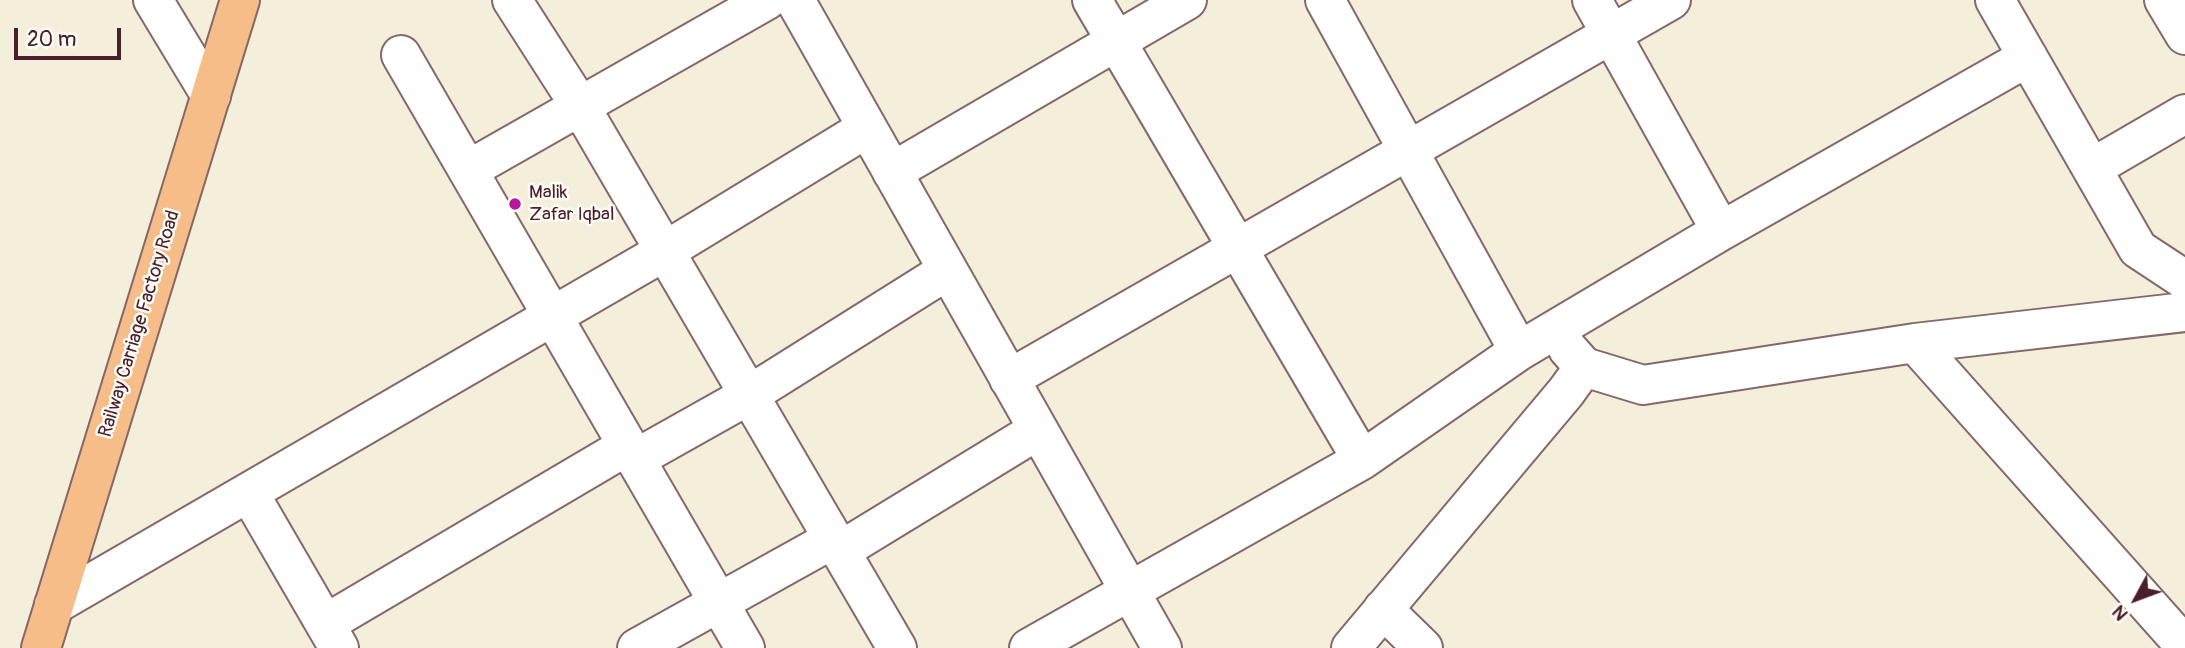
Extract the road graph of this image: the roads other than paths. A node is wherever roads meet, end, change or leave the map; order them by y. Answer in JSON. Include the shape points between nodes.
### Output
{"nodes":[{"id":1,"x":152,"y":0,"type":"edge"},
{"id":2,"x":240,"y":0,"type":"edge"},
{"id":3,"x":512,"y":0,"type":"edge"},
{"id":4,"x":767,"y":0,"type":"edge"},
{"id":5,"x":795,"y":0,"type":"edge"},
{"id":6,"x":1092,"y":0,"type":"edge"},
{"id":7,"x":1187,"y":0,"type":"edge"},
{"id":8,"x":1325,"y":0,"type":"edge"},
{"id":9,"x":1592,"y":0,"type":"edge"},
{"id":10,"x":1671,"y":0,"type":"edge"},
{"id":11,"x":1995,"y":0,"type":"edge"},
{"id":12,"x":2164,"y":0,"type":"edge"},
{"id":13,"x":1612,"y":35,"type":"junction"},
{"id":14,"x":2185,"y":35,"type":"edge"},
{"id":15,"x":1116,"y":41,"type":"junction"},
{"id":16,"x":401,"y":55,"type":"dead end"},
{"id":17,"x":2028,"y":57,"type":"junction"},
{"id":18,"x":211,"y":96,"type":"junction"},
{"id":19,"x":580,"y":106,"type":"junction"},
{"id":20,"x":2185,"y":114,"type":"edge"},
{"id":21,"x":867,"y":128,"type":"junction"},
{"id":22,"x":1409,"y":151,"type":"junction"},
{"id":23,"x":2092,"y":168,"type":"junction"},
{"id":24,"x":468,"y":170,"type":"junction"},
{"id":25,"x":892,"y":172,"type":"junction"},
{"id":26,"x":1721,"y":231,"type":"junction"},
{"id":27,"x":1238,"y":248,"type":"junction"},
{"id":28,"x":665,"y":251,"type":"junction"},
{"id":29,"x":948,"y":270,"type":"junction"},
{"id":30,"x":2185,"y":280,"type":"edge"},
{"id":31,"x":2185,"y":312,"type":"edge"},
{"id":32,"x":553,"y":317,"type":"junction"},
{"id":33,"x":1551,"y":332,"type":"junction"},
{"id":34,"x":1915,"y":343,"type":"junction"},
{"id":35,"x":1519,"y":351,"type":"junction"},
{"id":36,"x":1584,"y":366,"type":"junction"},
{"id":37,"x":1009,"y":379,"type":"junction"},
{"id":38,"x":749,"y":395,"type":"junction"},
{"id":39,"x":1038,"y":430,"type":"junction"},
{"id":40,"x":631,"y":452,"type":"junction"},
{"id":41,"x":1362,"y":460,"type":"junction"},
{"id":42,"x":248,"y":493,"type":"junction"},
{"id":43,"x":836,"y":545,"type":"junction"},
{"id":44,"x":1129,"y":591,"type":"junction"},
{"id":45,"x":718,"y":602,"type":"junction"},
{"id":46,"x":54,"y":605,"type":"junction"},
{"id":47,"x":1383,"y":610,"type":"junction"},
{"id":48,"x":332,"y":636,"type":"edge"},
{"id":49,"x":2185,"y":646,"type":"edge"},
{"id":50,"x":41,"y":648,"type":"edge"},
{"id":51,"x":637,"y":648,"type":"edge"},
{"id":52,"x":745,"y":648,"type":"edge"},
{"id":53,"x":897,"y":648,"type":"edge"},
{"id":54,"x":1029,"y":648,"type":"edge"},
{"id":55,"x":1162,"y":648,"type":"edge"},
{"id":56,"x":1351,"y":648,"type":"edge"},
{"id":57,"x":1423,"y":648,"type":"edge"}],
"edges":[{"from":1,"to":18,"type":"street"},
{"from":2,"to":18,"type":"main road","name":"Railway Carriage Factory Road"},
{"from":3,"to":19,"type":"street"},
{"from":4,"to":19,"type":"street"},
{"from":5,"to":21,"type":"street"},
{"from":6,"to":15,"type":"street"},
{"from":7,"to":15,"type":"street"},
{"from":8,"to":22,"type":"street"},
{"from":9,"to":13,"type":"street"},
{"from":10,"to":13,"type":"street"},
{"from":11,"to":17,"type":"street"},
{"from":12,"to":14,"type":"street"},
{"from":13,"to":22,"type":"street"},
{"from":13,"to":26,"type":"street"},
{"from":15,"to":25,"type":"street"},
{"from":15,"to":27,"type":"street"},
{"from":16,"to":24,"type":"street"},
{"from":17,"to":23,"type":"street"},
{"from":17,"to":26,"type":"street"},
{"from":18,"to":46,"type":"main road","name":"Railway Carriage Factory Road"},
{"from":19,"to":24,"type":"street"},
{"from":19,"to":28,"type":"street"},
{"from":20,"to":23,"type":"street"},
{"from":21,"to":25,"type":"street"},
{"from":21,"to":28,"type":"street"},
{"from":22,"to":27,"type":"street"},
{"from":22,"to":35,"type":"street"},
{"from":23,"to":30,"type":"street","via":[[2138,249]]},
{"from":24,"to":32,"type":"street"},
{"from":25,"to":29,"type":"street"},
{"from":26,"to":33,"type":"street"},
{"from":27,"to":37,"type":"street"},
{"from":27,"to":41,"type":"street"},
{"from":28,"to":32,"type":"street"},
{"from":28,"to":38,"type":"street"},
{"from":29,"to":37,"type":"street"},
{"from":29,"to":38,"type":"street"},
{"from":31,"to":34,"type":"street"},
{"from":32,"to":40,"type":"street"},
{"from":32,"to":42,"type":"street"},
{"from":33,"to":35,"type":"street"},
{"from":33,"to":36,"type":"street"},
{"from":34,"to":36,"type":"street","via":[[1643,385]]},
{"from":34,"to":49,"type":"street"},
{"from":35,"to":41,"type":"street"},
{"from":36,"to":47,"type":"street"},
{"from":37,"to":39,"type":"street"},
{"from":38,"to":40,"type":"street"},
{"from":38,"to":43,"type":"street"},
{"from":39,"to":43,"type":"street"},
{"from":39,"to":44,"type":"street"},
{"from":40,"to":45,"type":"street"},
{"from":40,"to":48,"type":"street"},
{"from":41,"to":44,"type":"street"},
{"from":42,"to":46,"type":"street"},
{"from":42,"to":48,"type":"street"},
{"from":43,"to":45,"type":"street"},
{"from":43,"to":53,"type":"street"},
{"from":44,"to":54,"type":"street"},
{"from":44,"to":55,"type":"street"},
{"from":45,"to":51,"type":"street"},
{"from":45,"to":52,"type":"street"},
{"from":46,"to":50,"type":"main road","name":"Railway Carriage Factory Road"},
{"from":47,"to":56,"type":"street"},
{"from":47,"to":57,"type":"street"}]}
